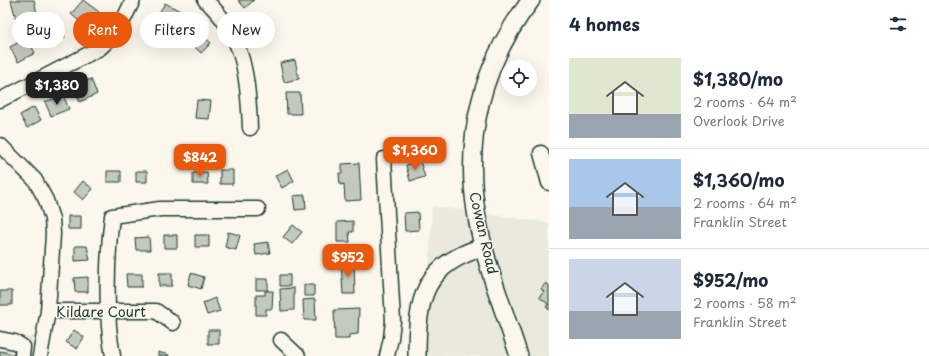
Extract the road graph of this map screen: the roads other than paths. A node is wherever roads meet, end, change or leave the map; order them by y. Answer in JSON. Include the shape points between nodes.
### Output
{"nodes":[{"id":1,"x":133,"y":0,"type":"edge"},
{"id":2,"x":205,"y":0,"type":"edge"},
{"id":3,"x":531,"y":0,"type":"edge"},
{"id":4,"x":0,"y":100,"type":"edge"},
{"id":5,"x":250,"y":128,"type":"dead end"},
{"id":6,"x":0,"y":145,"type":"edge"},
{"id":7,"x":541,"y":153,"type":"dead end"},
{"id":8,"x":384,"y":159,"type":"dead end"},
{"id":9,"x":549,"y":183,"type":"edge"},
{"id":10,"x":258,"y":209,"type":"dead end"},
{"id":11,"x":484,"y":247,"type":"junction"},
{"id":12,"x":48,"y":311,"type":"junction"},
{"id":13,"x":109,"y":311,"type":"junction"},
{"id":14,"x":173,"y":323,"type":"dead end"},
{"id":15,"x":0,"y":339,"type":"edge"},
{"id":16,"x":281,"y":340,"type":"dead end"},
{"id":17,"x":22,"y":356,"type":"edge"},
{"id":18,"x":40,"y":356,"type":"edge"},
{"id":19,"x":113,"y":356,"type":"edge"},
{"id":20,"x":298,"y":356,"type":"edge"},
{"id":21,"x":387,"y":356,"type":"edge"},
{"id":22,"x":417,"y":356,"type":"edge"},
{"id":23,"x":519,"y":356,"type":"edge"}],
"edges":[{"from":1,"to":4,"type":"street","via":[[118,31],[100,48]]},
{"from":2,"to":5,"type":"street","via":[[230,30],[243,60],[248,86]]},
{"from":3,"to":11,"type":"main road","name":"Cowan Road","via":[[517,17],[493,61],[475,123],[472,143],[473,191]]},
{"from":6,"to":12,"type":"street","via":[[35,180],[49,208],[53,234]]},
{"from":7,"to":9,"type":"street"},
{"from":8,"to":21,"type":"street","via":[[393,321]]},
{"from":10,"to":13,"type":"street","via":[[160,209],[112,216]]},
{"from":11,"to":22,"type":"main road","via":[[457,256],[432,277],[420,308]]},
{"from":11,"to":23,"type":"main road","name":"Cowan Road"},
{"from":12,"to":13,"type":"street","name":"Kildare Court"},
{"from":12,"to":18,"type":"street"},
{"from":13,"to":14,"type":"street","name":"Kildare Court","via":[[156,311]]},
{"from":13,"to":19,"type":"street"},
{"from":15,"to":17,"type":"street","via":[[15,342],[23,347]]},
{"from":16,"to":20,"type":"street"}]}
